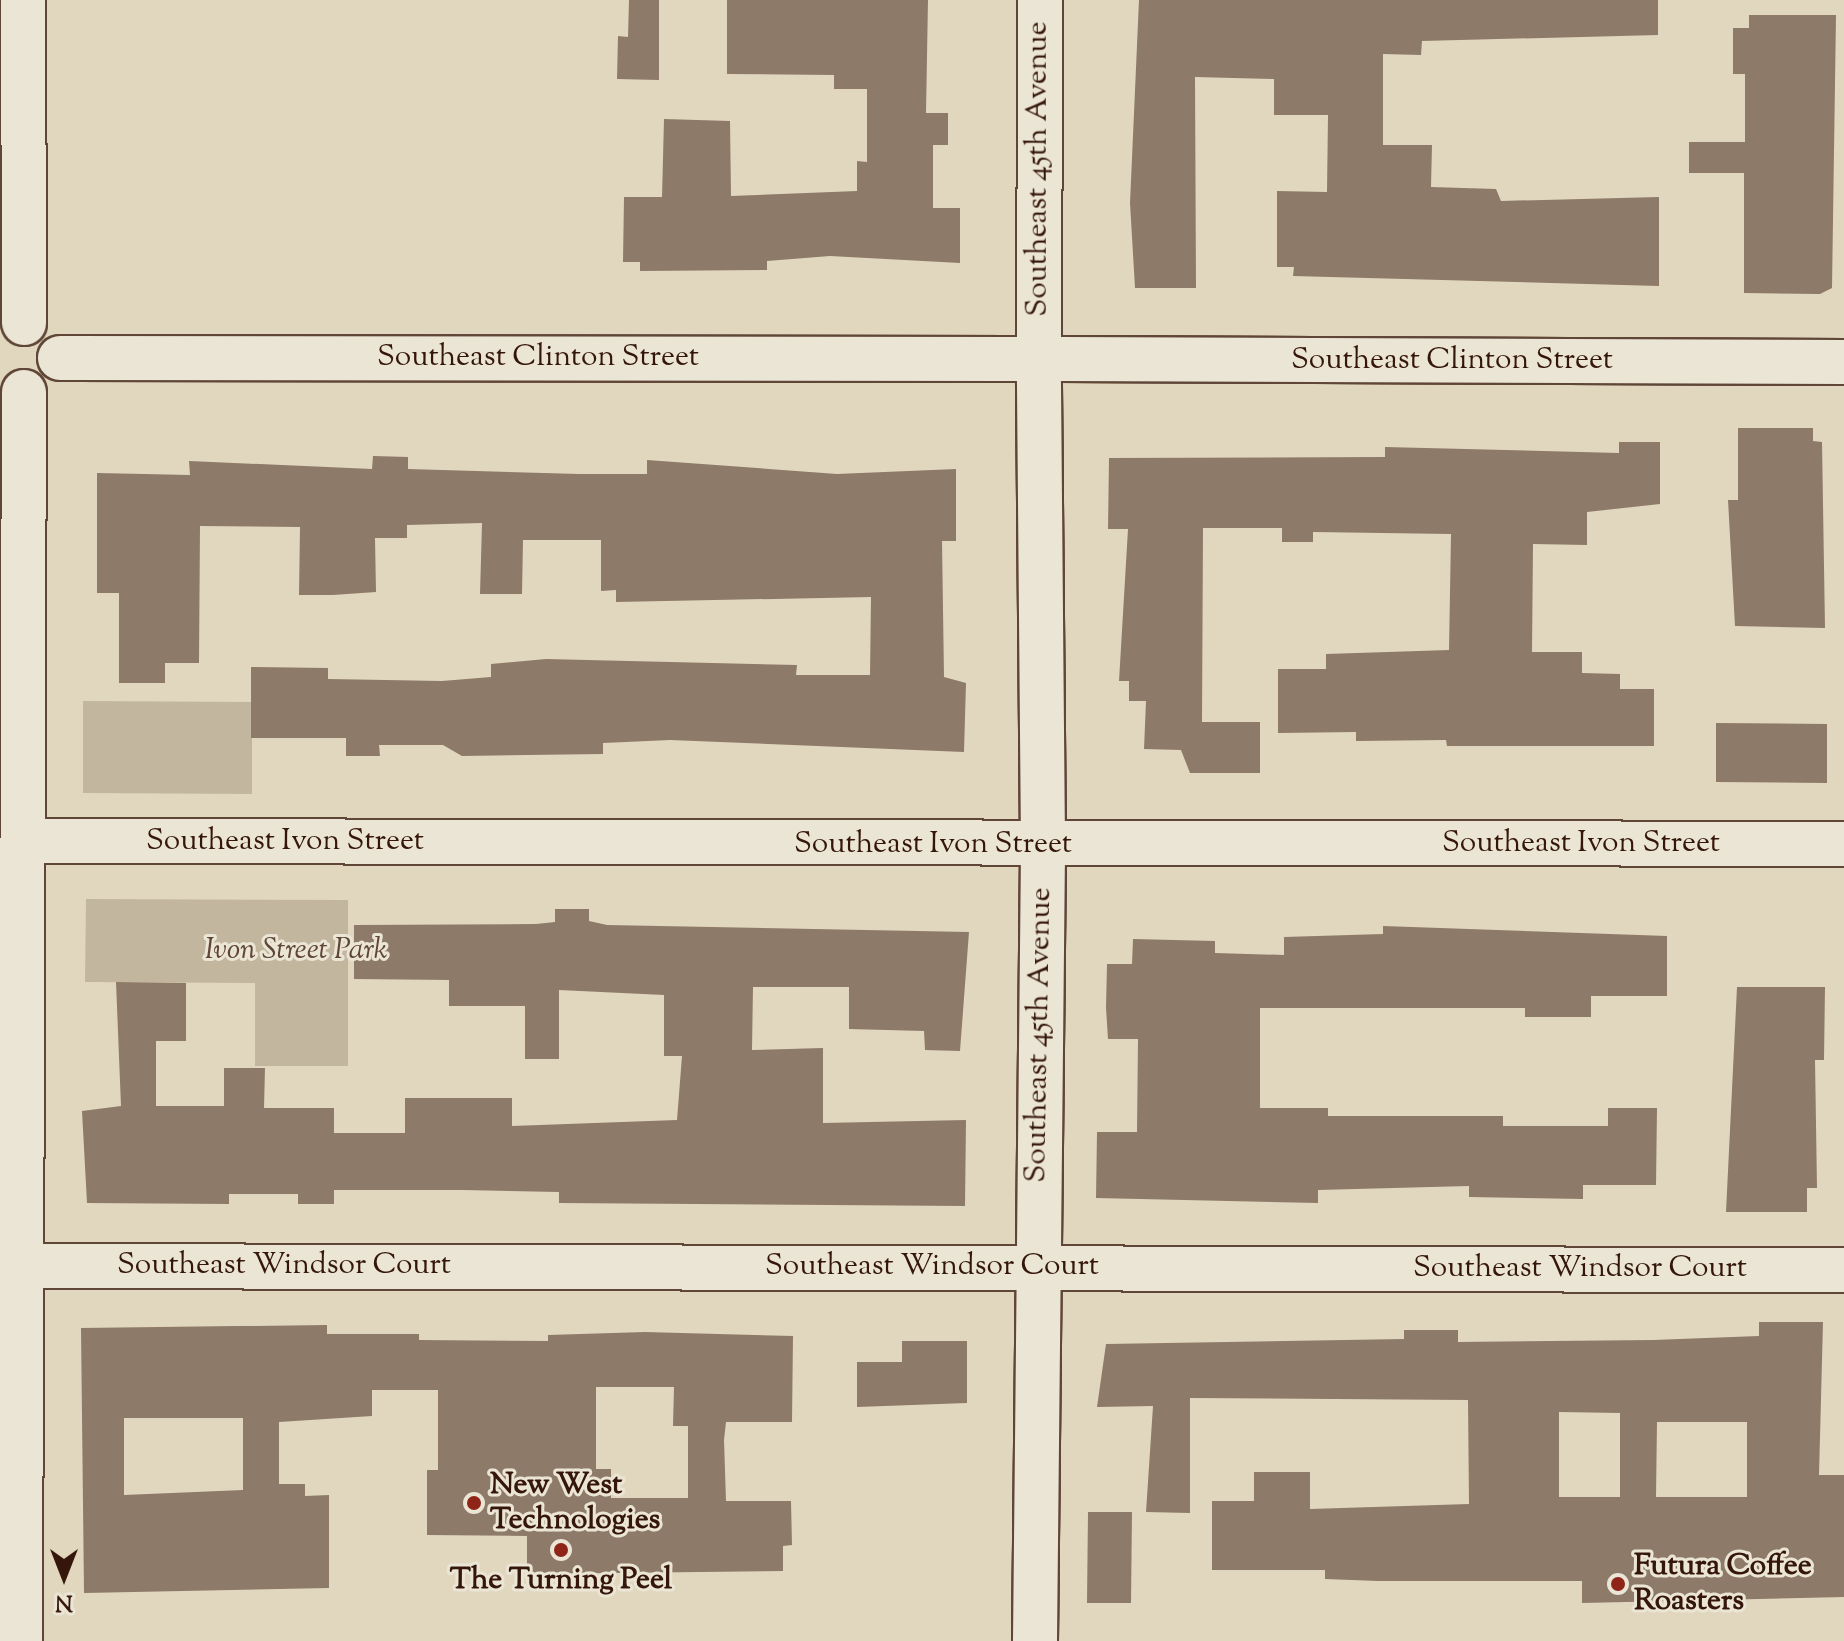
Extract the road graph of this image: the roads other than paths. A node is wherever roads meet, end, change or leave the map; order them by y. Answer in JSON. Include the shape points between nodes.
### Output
{"nodes":[{"id":1,"x":23,"y":0,"type":"edge"},
{"id":2,"x":1040,"y":0,"type":"edge"},
{"id":3,"x":12,"y":328,"type":"edge"},
{"id":4,"x":60,"y":358,"type":"junction"},
{"id":5,"x":1039,"y":359,"type":"junction"},
{"id":6,"x":1844,"y":362,"type":"edge"},
{"id":7,"x":12,"y":387,"type":"edge"},
{"id":8,"x":23,"y":841,"type":"junction"},
{"id":9,"x":1844,"y":844,"type":"edge"},
{"id":10,"x":1043,"y":845,"type":"junction"},
{"id":11,"x":21,"y":1266,"type":"junction"},
{"id":12,"x":1036,"y":1268,"type":"junction"},
{"id":13,"x":1844,"y":1270,"type":"edge"},
{"id":14,"x":20,"y":1641,"type":"edge"},
{"id":15,"x":1035,"y":1641,"type":"edge"}],
"edges":[{"from":1,"to":3,"type":"street"},
{"from":2,"to":5,"type":"street","name":"Southeast 45th Avenue"},
{"from":3,"to":4,"type":"street","via":[[48,331]]},
{"from":4,"to":5,"type":"street","name":"Southeast Clinton Street"},
{"from":4,"to":7,"type":"street","via":[[50,382]]},
{"from":5,"to":6,"type":"street","name":"Southeast Clinton Street"},
{"from":5,"to":10,"type":"street","name":"Southeast 45th Avenue"},
{"from":7,"to":8,"type":"street"},
{"from":8,"to":10,"type":"street","name":"Southeast Ivon Street"},
{"from":8,"to":11,"type":"street"},
{"from":9,"to":10,"type":"street","name":"Southeast Ivon Street"},
{"from":10,"to":12,"type":"street","name":"Southeast 45th Avenue"},
{"from":11,"to":12,"type":"street","name":"Southeast Windsor Court"},
{"from":11,"to":14,"type":"street"},
{"from":12,"to":13,"type":"street","name":"Southeast Windsor Court"},
{"from":12,"to":15,"type":"street","name":"Southeast 45th Avenue"}]}
